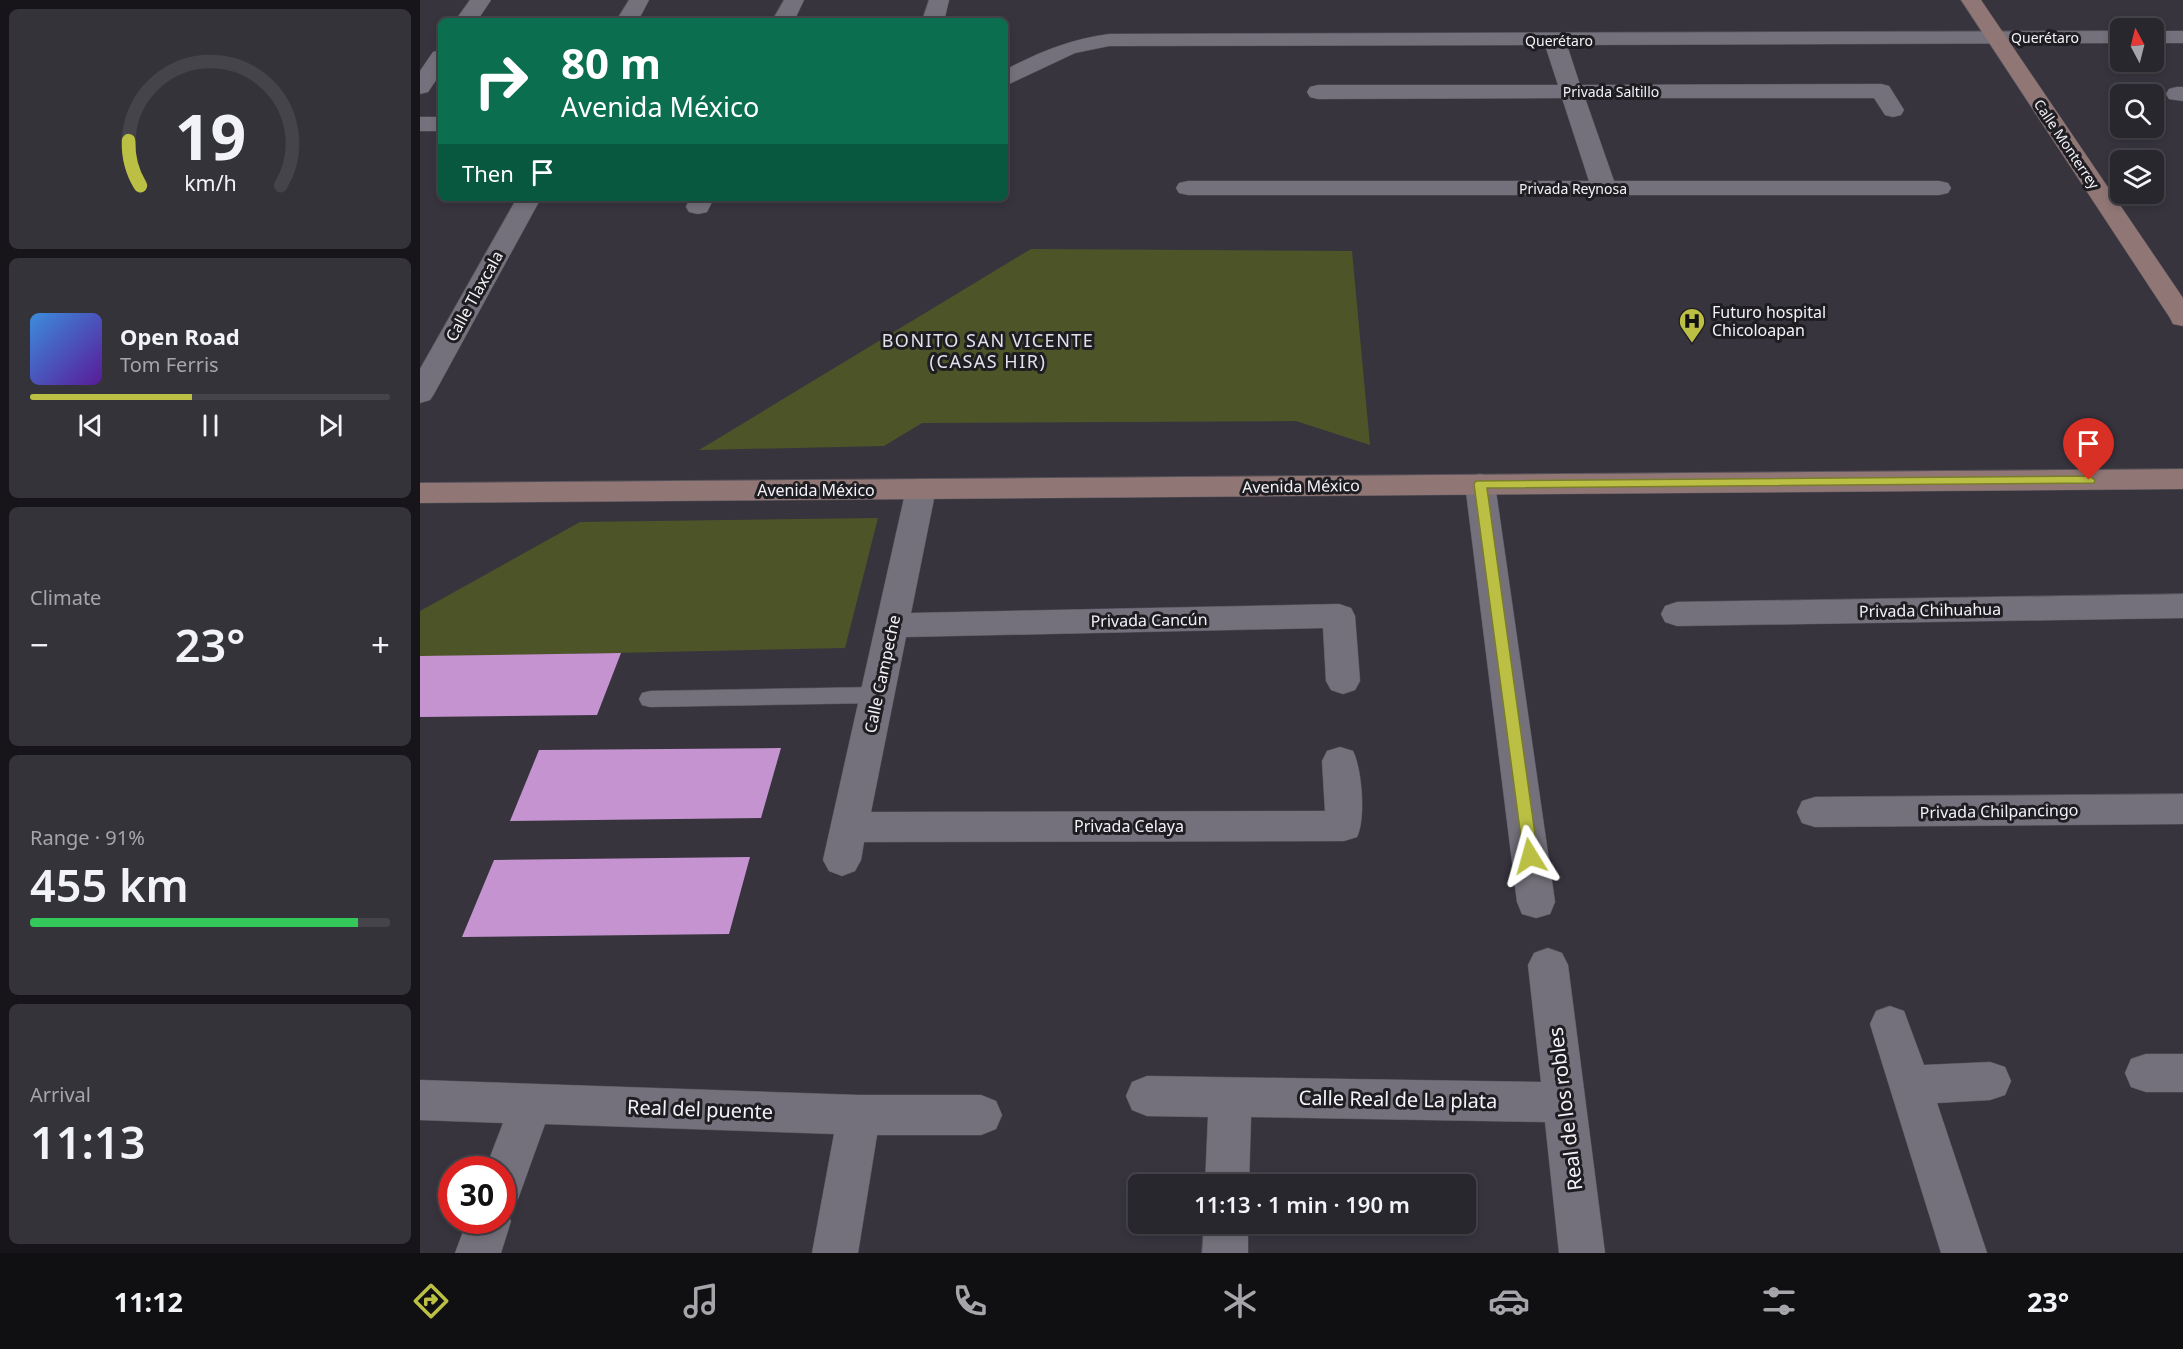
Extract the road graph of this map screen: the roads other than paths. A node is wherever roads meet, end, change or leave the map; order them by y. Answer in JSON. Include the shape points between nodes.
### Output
{"nodes":[{"id":1,"x":481,"y":0,"type":"edge"},
{"id":2,"x":639,"y":0,"type":"edge"},
{"id":3,"x":794,"y":0,"type":"edge"},
{"id":4,"x":939,"y":0,"type":"edge"},
{"id":5,"x":1971,"y":0,"type":"edge"},
{"id":6,"x":468,"y":18,"type":"edge"},
{"id":7,"x":629,"y":18,"type":"edge"},
{"id":8,"x":785,"y":18,"type":"edge"},
{"id":9,"x":934,"y":18,"type":"edge"},
{"id":10,"x":2110,"y":37,"type":"edge"},
{"id":11,"x":2164,"y":37,"type":"edge"},
{"id":12,"x":2183,"y":37,"type":"edge"},
{"id":13,"x":1996,"y":38,"type":"junction"},
{"id":14,"x":1554,"y":40,"type":"junction"},
{"id":15,"x":438,"y":61,"type":"edge"},
{"id":16,"x":1008,"y":77,"type":"edge"},
{"id":17,"x":420,"y":87,"type":"edge"},
{"id":18,"x":1572,"y":91,"type":"junction"},
{"id":19,"x":1318,"y":92,"type":"dead end"},
{"id":20,"x":1893,"y":110,"type":"dead end"},
{"id":21,"x":420,"y":124,"type":"edge"},
{"id":22,"x":438,"y":124,"type":"edge"},
{"id":23,"x":1929,"y":171,"type":"dead end"},
{"id":24,"x":1188,"y":188,"type":"dead end"},
{"id":25,"x":1604,"y":188,"type":"junction"},
{"id":26,"x":527,"y":201,"type":"edge"},
{"id":27,"x":2183,"y":318,"type":"edge"},
{"id":28,"x":420,"y":394,"type":"edge"},
{"id":29,"x":2183,"y":479,"type":"edge"},
{"id":30,"x":1480,"y":484,"type":"junction"},
{"id":31,"x":921,"y":489,"type":"junction"},
{"id":32,"x":420,"y":493,"type":"edge"},
{"id":33,"x":2183,"y":606,"type":"edge"},
{"id":34,"x":1677,"y":614,"type":"dead end"},
{"id":35,"x":892,"y":625,"type":"junction"},
{"id":36,"x":1343,"y":681,"type":"dead end"},
{"id":37,"x":878,"y":695,"type":"junction"},
{"id":38,"x":650,"y":699,"type":"dead end"},
{"id":39,"x":1340,"y":761,"type":"dead end"},
{"id":40,"x":2183,"y":809,"type":"edge"},
{"id":41,"x":1815,"y":812,"type":"dead end"},
{"id":42,"x":846,"y":844,"type":"joint"},
{"id":43,"x":1536,"y":902,"type":"dead end"},
{"id":44,"x":1548,"y":964,"type":"dead end"},
{"id":45,"x":1890,"y":1024,"type":"dead end"},
{"id":46,"x":1990,"y":1081,"type":"dead end"},
{"id":47,"x":1910,"y":1085,"type":"junction"},
{"id":48,"x":1147,"y":1096,"type":"dead end"},
{"id":49,"x":1230,"y":1097,"type":"junction"},
{"id":50,"x":420,"y":1100,"type":"edge"},
{"id":51,"x":1565,"y":1102,"type":"junction"},
{"id":52,"x":531,"y":1103,"type":"junction"},
{"id":53,"x":859,"y":1115,"type":"junction"},
{"id":54,"x":981,"y":1115,"type":"dead end"},
{"id":55,"x":512,"y":1156,"type":"edge"},
{"id":56,"x":1227,"y":1174,"type":"edge"},
{"id":57,"x":485,"y":1234,"type":"edge"},
{"id":58,"x":1226,"y":1234,"type":"edge"},
{"id":59,"x":478,"y":1253,"type":"edge"},
{"id":60,"x":835,"y":1253,"type":"edge"},
{"id":61,"x":1225,"y":1253,"type":"edge"},
{"id":62,"x":1582,"y":1253,"type":"edge"},
{"id":63,"x":1964,"y":1253,"type":"edge"}],
"edges":[{"from":1,"to":6,"type":"street"},
{"from":2,"to":7,"type":"street"},
{"from":3,"to":8,"type":"street"},
{"from":4,"to":9,"type":"street"},
{"from":5,"to":13,"type":"street","name":"Calle Monterrey"},
{"from":10,"to":13,"type":"street","name":"Querétaro"},
{"from":11,"to":12,"type":"street"},
{"from":13,"to":14,"type":"street","name":"Querétaro"},
{"from":13,"to":27,"type":"street","name":"Calle Monterrey"},
{"from":14,"to":16,"type":"street","name":"Querétaro","via":[[1109,40],[1061,50]]},
{"from":14,"to":18,"type":"street"},
{"from":15,"to":17,"type":"street"},
{"from":18,"to":19,"type":"street","name":"Privada Saltillo"},
{"from":18,"to":20,"type":"street","name":"Privada Saltillo","via":[[1881,91]]},
{"from":18,"to":25,"type":"street"},
{"from":21,"to":22,"type":"street"},
{"from":23,"to":25,"type":"street","name":"Privada Reynosa","via":[[1939,188]]},
{"from":24,"to":25,"type":"street","name":"Privada Reynosa"},
{"from":26,"to":28,"type":"street","name":"Calle Tlaxcala"},
{"from":29,"to":30,"type":"street","name":"Avenida México"},
{"from":30,"to":31,"type":"street","name":"Avenida México"},
{"from":30,"to":43,"type":"street"},
{"from":31,"to":32,"type":"street","name":"Avenida México"},
{"from":31,"to":35,"type":"street","name":"Calle Campeche"},
{"from":33,"to":34,"type":"street","name":"Privada Chihuahua"},
{"from":35,"to":36,"type":"street","name":"Privada Cancún","via":[[1339,616]]},
{"from":35,"to":37,"type":"street","name":"Calle Campeche"},
{"from":37,"to":38,"type":"lane"},
{"from":37,"to":42,"type":"street","name":"Calle Campeche"},
{"from":39,"to":42,"type":"street","name":"Privada Celaya","via":[[1344,826]]},
{"from":40,"to":41,"type":"street","name":"Privada Chilpancingo"},
{"from":44,"to":51,"type":"street","name":"Real de los robles"},
{"from":45,"to":47,"type":"street"},
{"from":46,"to":47,"type":"street"},
{"from":47,"to":63,"type":"street"},
{"from":48,"to":49,"type":"street","name":"Calle Real de La plata"},
{"from":49,"to":51,"type":"street","name":"Calle Real de La plata"},
{"from":49,"to":56,"type":"street"},
{"from":50,"to":52,"type":"street","name":"Real del puente"},
{"from":51,"to":62,"type":"street","name":"Real de los robles"},
{"from":52,"to":53,"type":"street","name":"Real del puente"},
{"from":52,"to":55,"type":"street"},
{"from":53,"to":54,"type":"street","name":"Real del puente"},
{"from":53,"to":60,"type":"street"},
{"from":57,"to":59,"type":"street"},
{"from":58,"to":61,"type":"street"}]}
